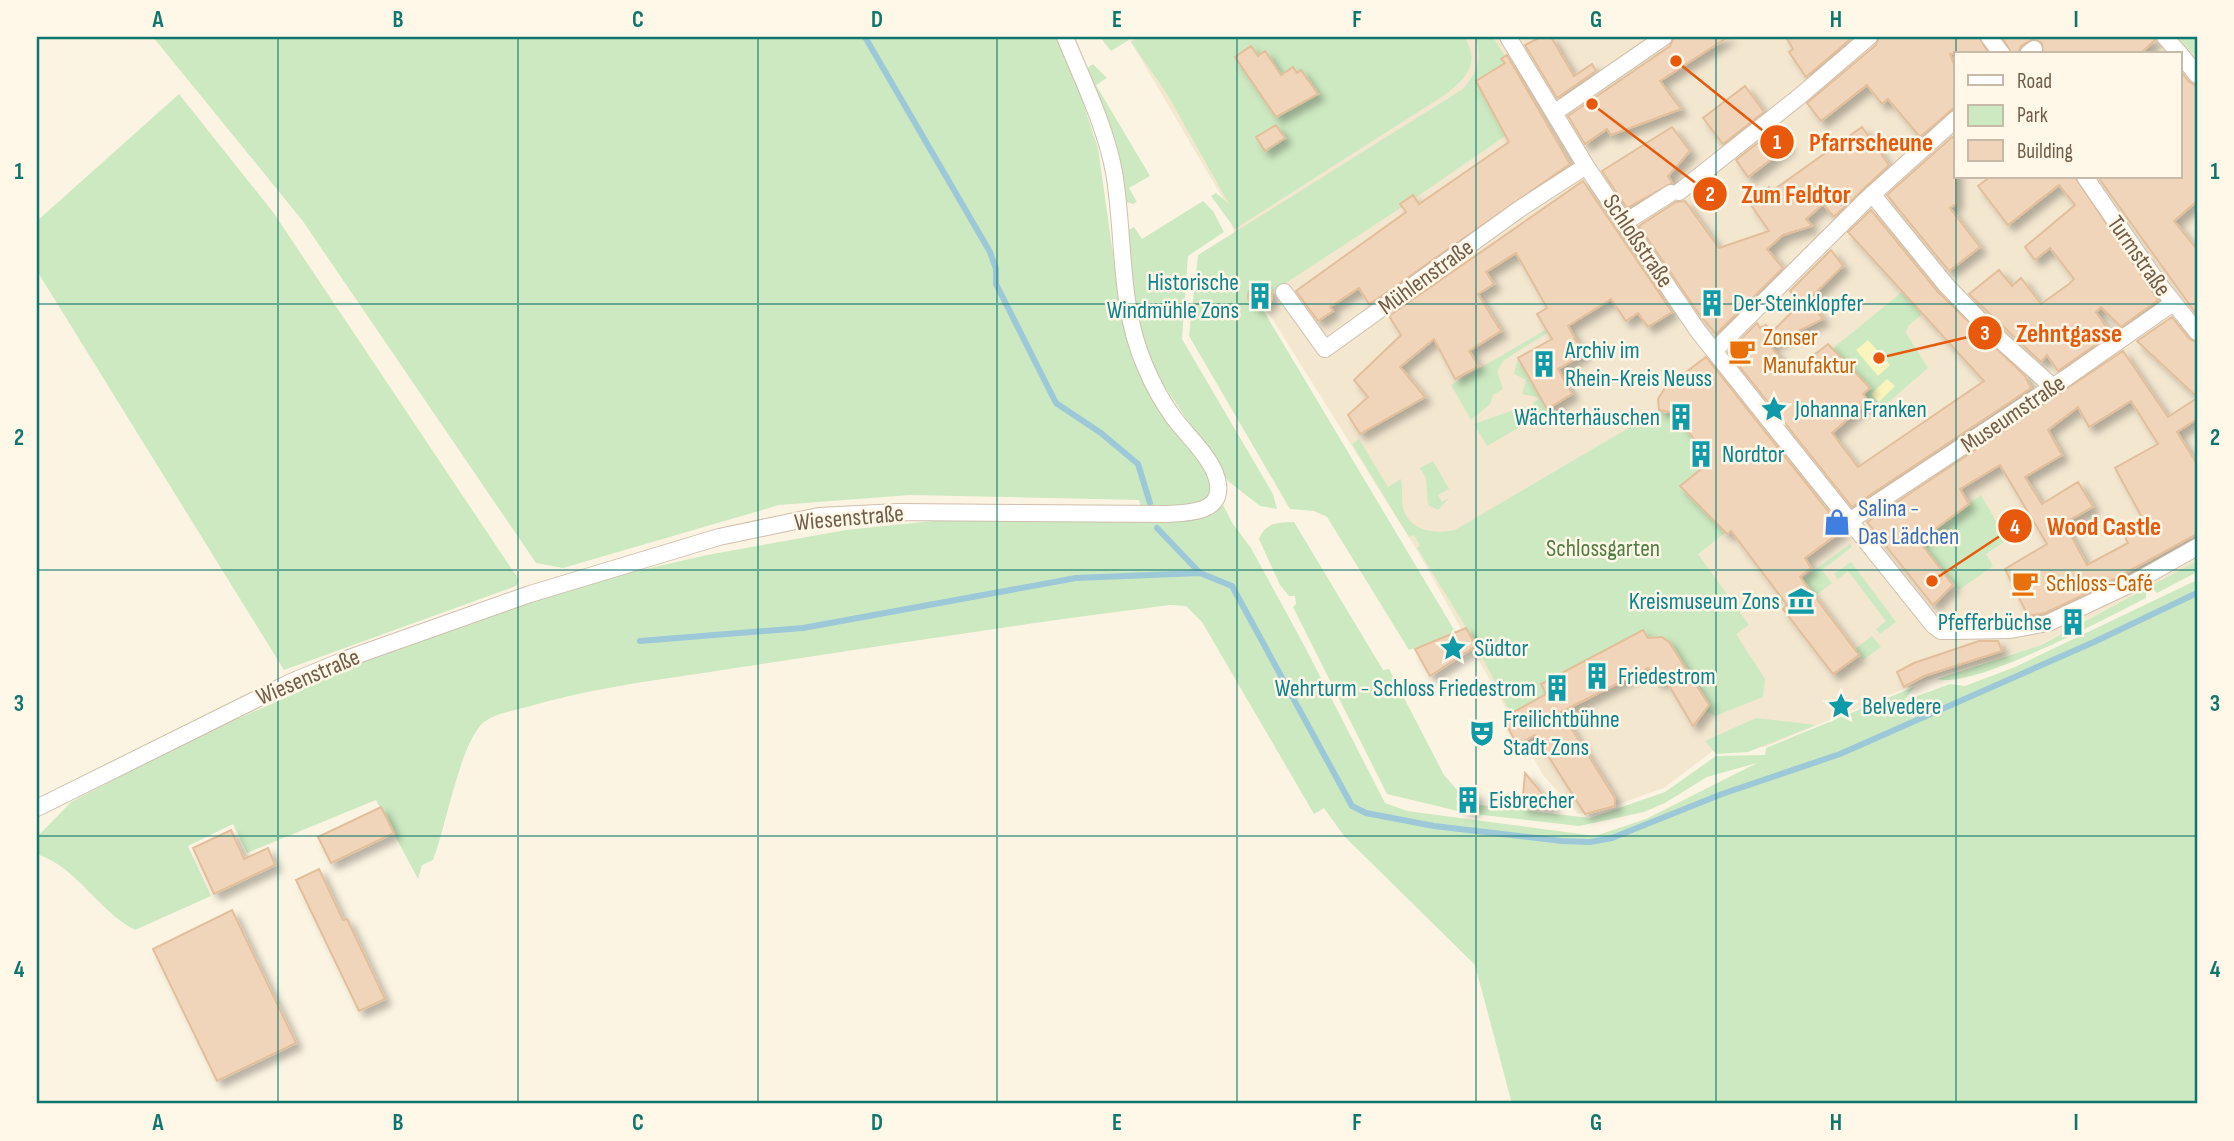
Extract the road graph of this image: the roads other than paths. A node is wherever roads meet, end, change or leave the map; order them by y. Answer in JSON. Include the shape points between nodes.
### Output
{"nodes":[{"id":1,"x":1065,"y":37,"type":"edge"},
{"id":2,"x":1508,"y":37,"type":"edge"},
{"id":3,"x":1664,"y":37,"type":"edge"},
{"id":4,"x":1869,"y":37,"type":"edge"},
{"id":5,"x":1989,"y":37,"type":"edge"},
{"id":6,"x":2165,"y":37,"type":"edge"},
{"id":7,"x":2000,"y":52,"type":"edge"},
{"id":8,"x":2178,"y":52,"type":"edge"},
{"id":9,"x":2182,"y":56,"type":"edge"},
{"id":10,"x":2197,"y":75,"type":"edge"},
{"id":11,"x":1554,"y":113,"type":"junction"},
{"id":12,"x":1954,"y":121,"type":"edge"},
{"id":13,"x":1586,"y":166,"type":"junction"},
{"id":14,"x":2086,"y":178,"type":"edge"},
{"id":15,"x":1872,"y":194,"type":"junction"},
{"id":16,"x":1624,"y":223,"type":"junction"},
{"id":17,"x":1284,"y":292,"type":"dead end"},
{"id":18,"x":2173,"y":303,"type":"junction"},
{"id":19,"x":2197,"y":332,"type":"edge"},
{"id":20,"x":1715,"y":350,"type":"junction"},
{"id":21,"x":2053,"y":387,"type":"junction"},
{"id":22,"x":1851,"y":520,"type":"junction"},
{"id":23,"x":2197,"y":547,"type":"edge"},
{"id":24,"x":37,"y":808,"type":"edge"}],
"edges":[{"from":1,"to":24,"type":"street","name":"Wiesenstraße","via":[[1114,172],[1121,267],[1130,319],[1145,366],[1218,483],[1217,498],[1206,509],[1167,514],[832,515],[719,537],[530,594],[349,658],[291,682]]},
{"from":2,"to":11,"type":"street","name":"Schloßstraße"},
{"from":3,"to":11,"type":"street"},
{"from":4,"to":16,"type":"street","via":[[1675,192]]},
{"from":5,"to":7,"type":"street"},
{"from":6,"to":8,"type":"street"},
{"from":9,"to":10,"type":"street"},
{"from":11,"to":13,"type":"street","name":"Schloßstraße"},
{"from":12,"to":15,"type":"street"},
{"from":13,"to":16,"type":"street","name":"Schloßstraße"},
{"from":13,"to":17,"type":"street","name":"Mühlenstraße","via":[[1325,349]]},
{"from":14,"to":18,"type":"street","name":"Turmstraße"},
{"from":15,"to":20,"type":"street"},
{"from":15,"to":21,"type":"street","via":[[1946,285]]},
{"from":16,"to":20,"type":"street","name":"Schloßstraße"},
{"from":18,"to":19,"type":"street","name":"Turmstraße"},
{"from":18,"to":21,"type":"street","name":"Museumstraße"},
{"from":20,"to":22,"type":"street","name":"Schloßstraße"},
{"from":21,"to":22,"type":"street","name":"Museumstraße"},
{"from":22,"to":23,"type":"street","name":"Schloßstraße","via":[[1941,631],[2034,628]]}]}
